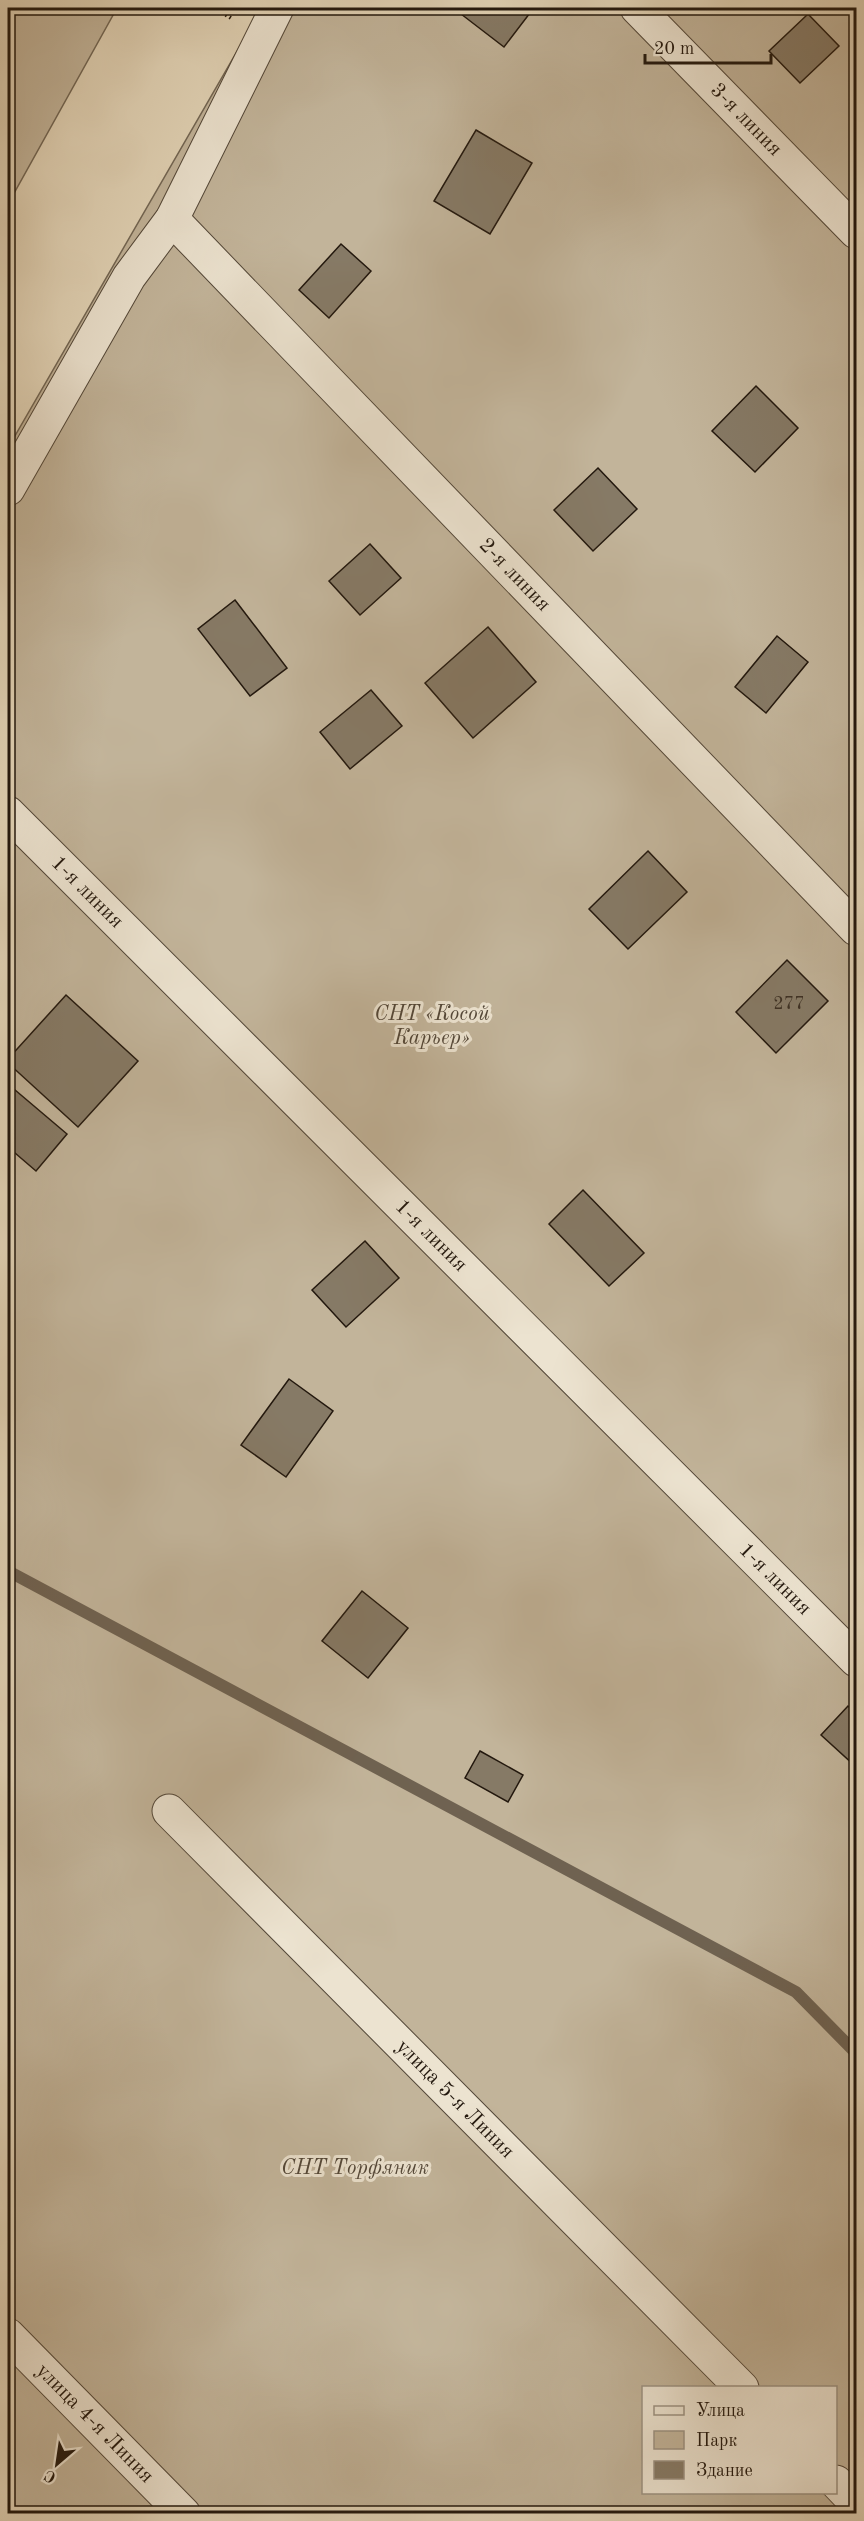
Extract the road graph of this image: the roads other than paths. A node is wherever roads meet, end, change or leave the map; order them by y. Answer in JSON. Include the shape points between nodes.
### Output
{"nodes":[{"id":1,"x":277,"y":8,"type":"edge"},
{"id":2,"x":637,"y":8,"type":"edge"},
{"id":3,"x":172,"y":219,"type":"junction"},
{"id":4,"x":856,"y":232,"type":"edge"},
{"id":5,"x":8,"y":489,"type":"edge"},
{"id":6,"x":8,"y":813,"type":"edge"},
{"id":7,"x":856,"y":929,"type":"edge"},
{"id":8,"x":856,"y":1660,"type":"edge"},
{"id":9,"x":169,"y":1811,"type":"dead end"},
{"id":10,"x":8,"y":2335,"type":"edge"},
{"id":11,"x":740,"y":2386,"type":"edge"},
{"id":12,"x":837,"y":2483,"type":"edge"},
{"id":13,"x":856,"y":2503,"type":"edge"},
{"id":14,"x":184,"y":2514,"type":"edge"}],
"edges":[{"from":1,"to":3,"type":"street"},
{"from":2,"to":4,"type":"street","name":"3-я линия"},
{"from":3,"to":5,"type":"street","via":[[129,277]]},
{"from":3,"to":7,"type":"street","name":"2-я линия"},
{"from":6,"to":8,"type":"street","name":"1-я линия"},
{"from":9,"to":11,"type":"street","name":"улица 5-я Линия"},
{"from":10,"to":14,"type":"street","name":"улица 4-я Линия"},
{"from":12,"to":13,"type":"street"}]}
